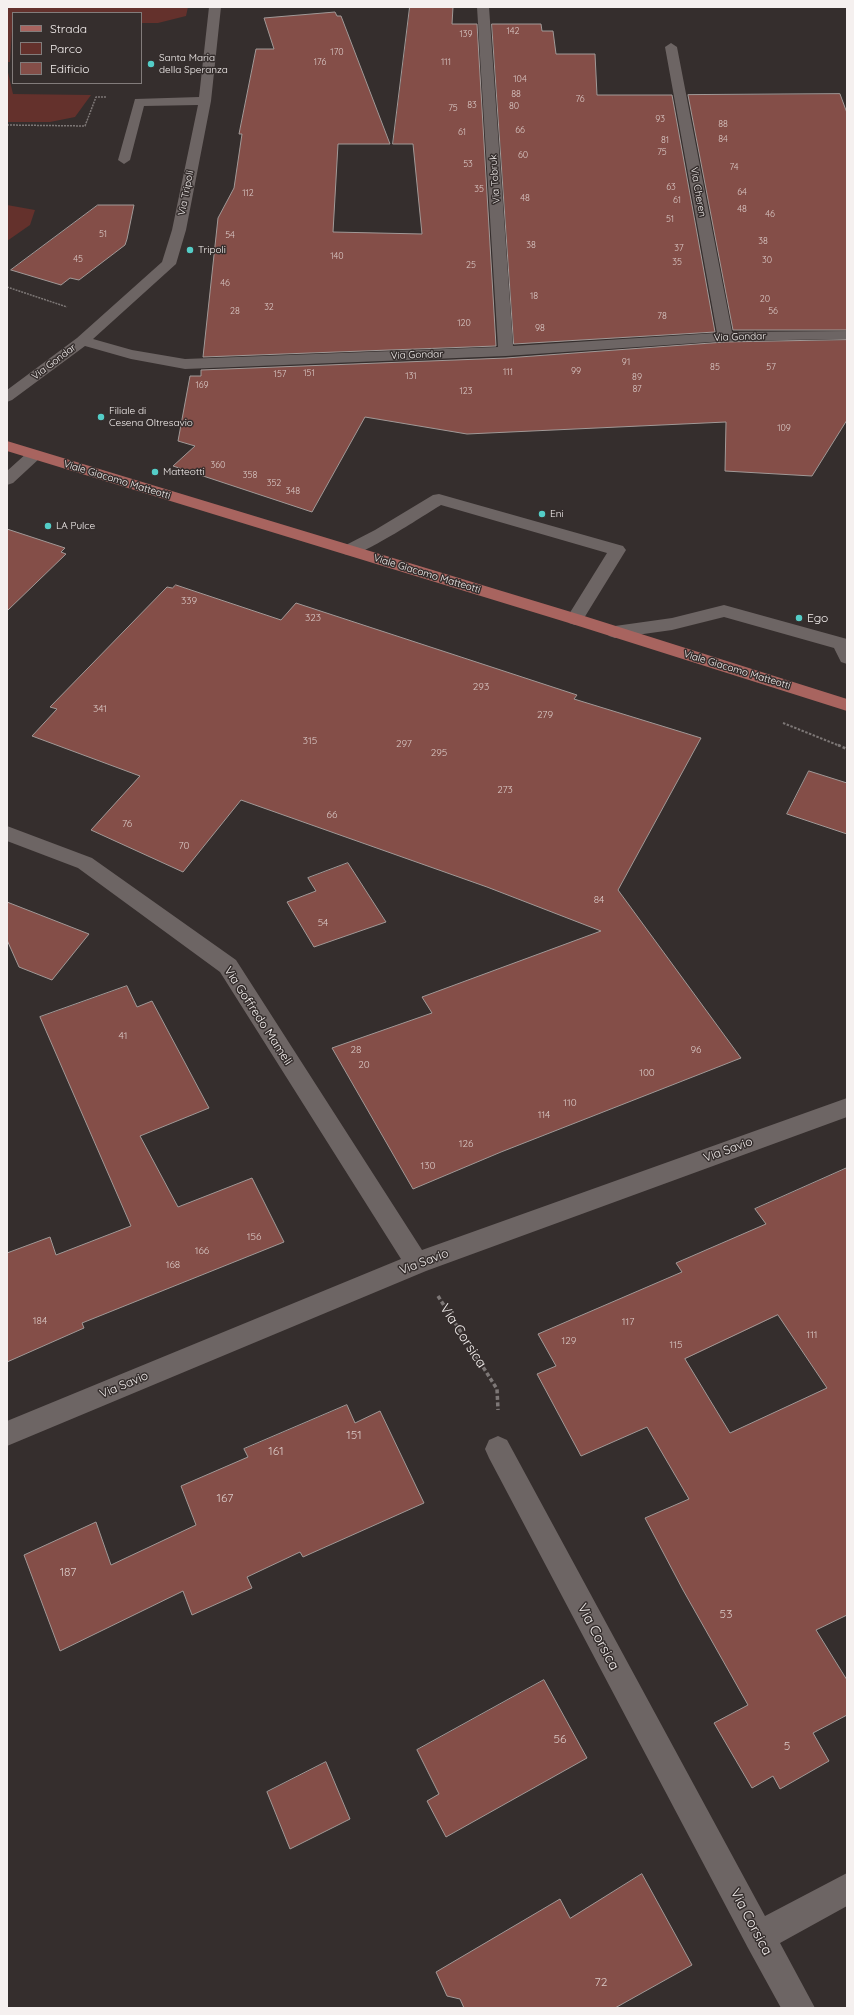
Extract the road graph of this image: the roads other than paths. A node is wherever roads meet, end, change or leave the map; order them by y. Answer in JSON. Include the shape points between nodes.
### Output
{"nodes":[{"id":1,"x":215,"y":7,"type":"edge"},
{"id":2,"x":483,"y":7,"type":"edge"},
{"id":3,"x":671,"y":47,"type":"dead end"},
{"id":4,"x":205,"y":101,"type":"junction"},
{"id":5,"x":124,"y":160,"type":"dead end"},
{"id":6,"x":847,"y":335,"type":"edge"},
{"id":7,"x":725,"y":337,"type":"junction"},
{"id":8,"x":82,"y":341,"type":"junction"},
{"id":9,"x":506,"y":351,"type":"junction"},
{"id":10,"x":7,"y":397,"type":"edge"},
{"id":11,"x":7,"y":446,"type":"edge"},
{"id":12,"x":34,"y":455,"type":"junction"},
{"id":13,"x":7,"y":480,"type":"edge"},
{"id":14,"x":350,"y":550,"type":"junction"},
{"id":15,"x":575,"y":619,"type":"junction"},
{"id":16,"x":615,"y":632,"type":"junction"},
{"id":17,"x":847,"y":658,"type":"edge"},
{"id":18,"x":847,"y":705,"type":"edge"},
{"id":19,"x":7,"y":832,"type":"edge"},
{"id":20,"x":844,"y":1113,"type":"edge"},
{"id":21,"x":417,"y":1263,"type":"junction"},
{"id":22,"x":7,"y":1434,"type":"edge"},
{"id":23,"x":498,"y":1449,"type":"road end"},
{"id":24,"x":847,"y":1889,"type":"edge"},
{"id":25,"x":759,"y":1937,"type":"junction"},
{"id":26,"x":799,"y":2008,"type":"edge"}],
"edges":[{"from":1,"to":4,"type":"street","name":"Via Tripoli"},
{"from":2,"to":9,"type":"street","name":"Via Tobruk"},
{"from":3,"to":7,"type":"street","name":"Via Cheren"},
{"from":4,"to":5,"type":"street","via":[[139,102]]},
{"from":4,"to":8,"type":"street","name":"Via Tripoli","via":[[179,230],[169,264]]},
{"from":6,"to":7,"type":"street","name":"Via Gondar"},
{"from":7,"to":9,"type":"street","name":"Via Gondar"},
{"from":8,"to":9,"type":"street","name":"Via Gondar","via":[[131,354],[185,364]]},
{"from":8,"to":10,"type":"street","name":"Via Gondar"},
{"from":11,"to":12,"type":"main road","name":"Viale Giacomo Matteotti"},
{"from":12,"to":13,"type":"street"},
{"from":12,"to":14,"type":"main road","name":"Viale Giacomo Matteotti"},
{"from":14,"to":15,"type":"main road","name":"Viale Giacomo Matteotti"},
{"from":14,"to":15,"type":"street","via":[[382,534],[439,499],[617,550]]},
{"from":15,"to":16,"type":"main road","name":"Viale Giacomo Matteotti"},
{"from":16,"to":17,"type":"street","via":[[672,624],[724,611],[842,644]]},
{"from":16,"to":18,"type":"main road","name":"Viale Giacomo Matteotti"},
{"from":19,"to":21,"type":"street","name":"Via Goffredo Mameli","via":[[85,863],[228,966]]},
{"from":20,"to":21,"type":"street","name":"Via Savio"},
{"from":21,"to":22,"type":"street","name":"Via Savio"},
{"from":23,"to":25,"type":"street","name":"Via Corsica"},
{"from":24,"to":25,"type":"street"},
{"from":25,"to":26,"type":"street","name":"Via Corsica"}]}
